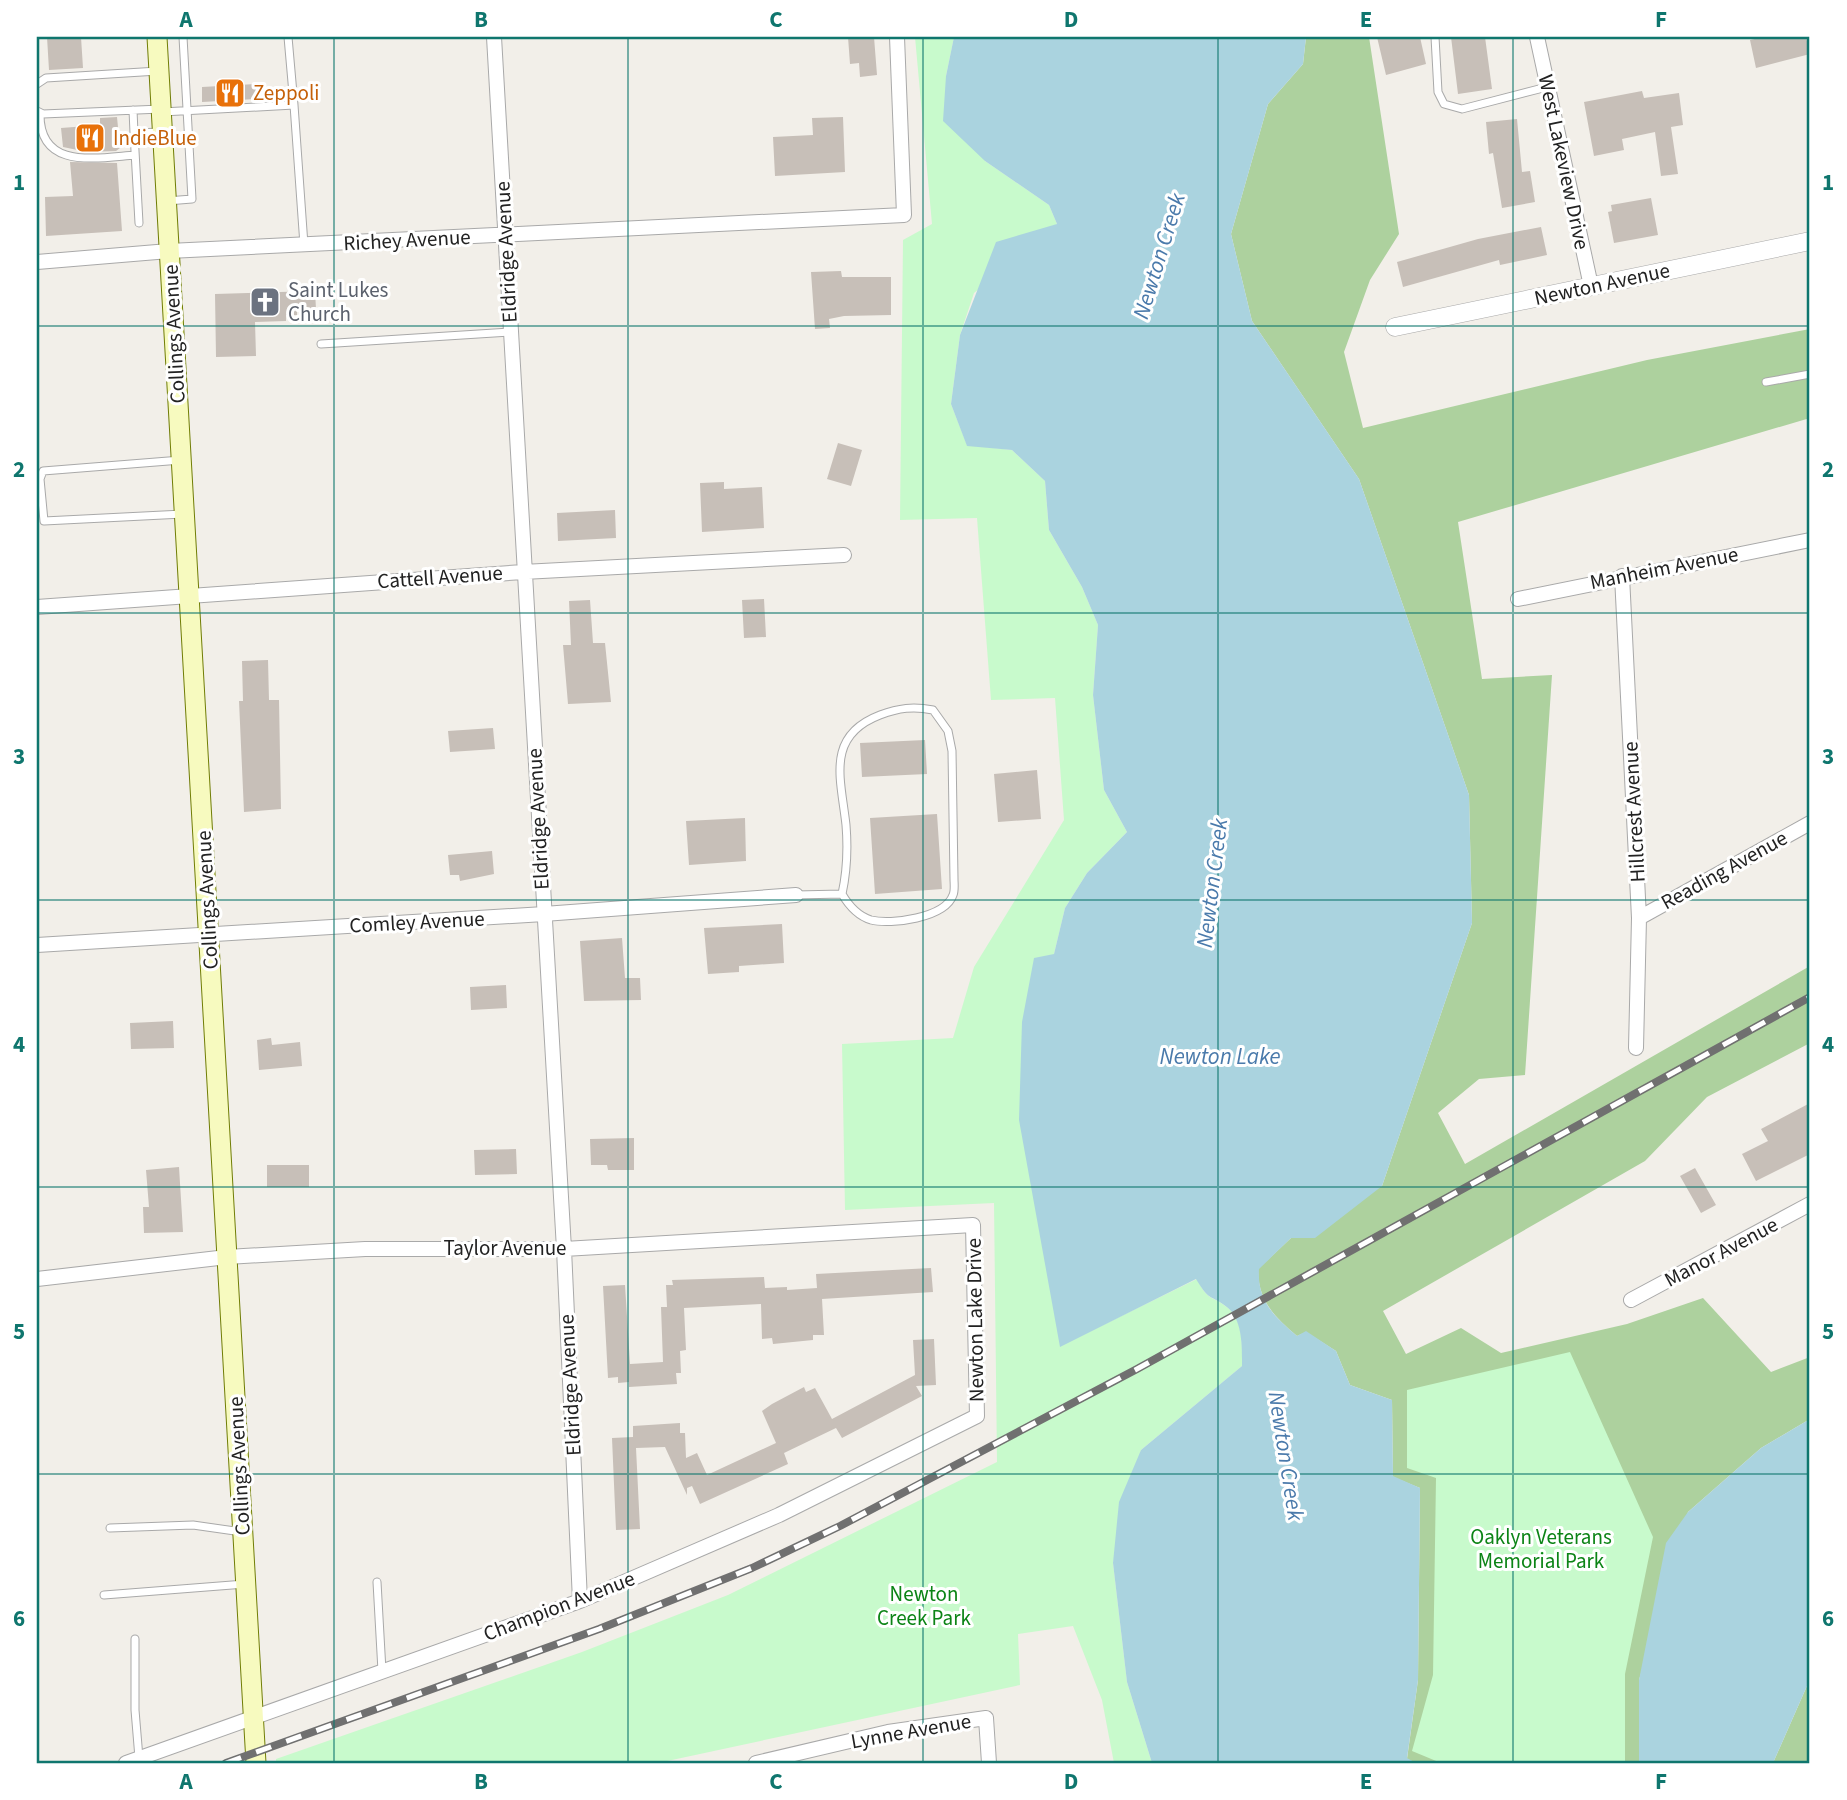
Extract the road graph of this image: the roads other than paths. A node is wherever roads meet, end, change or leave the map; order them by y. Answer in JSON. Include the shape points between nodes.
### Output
{"nodes":[{"id":1,"x":157,"y":37,"type":"edge"},
{"id":2,"x":183,"y":37,"type":"edge"},
{"id":3,"x":288,"y":37,"type":"edge"},
{"id":4,"x":494,"y":37,"type":"edge"},
{"id":5,"x":897,"y":37,"type":"edge"},
{"id":6,"x":1435,"y":37,"type":"edge"},
{"id":7,"x":1537,"y":37,"type":"edge"},
{"id":8,"x":159,"y":71,"type":"junction"},
{"id":9,"x":37,"y":84,"type":"edge"},
{"id":10,"x":1548,"y":87,"type":"junction"},
{"id":11,"x":294,"y":104,"type":"junction"},
{"id":12,"x":133,"y":110,"type":"junction"},
{"id":13,"x":187,"y":110,"type":"junction"},
{"id":14,"x":38,"y":112,"type":"edge"},
{"id":15,"x":162,"y":117,"type":"junction"},
{"id":16,"x":134,"y":133,"type":"junction"},
{"id":17,"x":135,"y":155,"type":"junction"},
{"id":18,"x":166,"y":201,"type":"junction"},
{"id":19,"x":139,"y":223,"type":"dead end"},
{"id":20,"x":505,"y":235,"type":"junction"},
{"id":21,"x":1810,"y":241,"type":"edge"},
{"id":22,"x":304,"y":245,"type":"junction"},
{"id":23,"x":169,"y":251,"type":"junction"},
{"id":24,"x":37,"y":262,"type":"edge"},
{"id":25,"x":1591,"y":286,"type":"junction"},
{"id":26,"x":1395,"y":327,"type":"dead end"},
{"id":27,"x":510,"y":332,"type":"junction"},
{"id":28,"x":321,"y":344,"type":"dead end"},
{"id":29,"x":1810,"y":374,"type":"edge"},
{"id":30,"x":1766,"y":382,"type":"dead end"},
{"id":31,"x":181,"y":460,"type":"junction"},
{"id":32,"x":184,"y":513,"type":"junction"},
{"id":33,"x":1810,"y":540,"type":"edge"},
{"id":34,"x":844,"y":555,"type":"dead end"},
{"id":35,"x":523,"y":572,"type":"junction"},
{"id":36,"x":1622,"y":576,"type":"junction"},
{"id":37,"x":189,"y":594,"type":"junction"},
{"id":38,"x":1518,"y":599,"type":"dead end"},
{"id":39,"x":37,"y":607,"type":"edge"},
{"id":40,"x":1810,"y":822,"type":"edge"},
{"id":41,"x":842,"y":894,"type":"junction"},
{"id":42,"x":796,"y":895,"type":"joint"},
{"id":43,"x":544,"y":914,"type":"junction"},
{"id":44,"x":1639,"y":918,"type":"junction"},
{"id":45,"x":208,"y":935,"type":"junction"},
{"id":46,"x":37,"y":945,"type":"edge"},
{"id":47,"x":1636,"y":1048,"type":"dead end"},
{"id":48,"x":1810,"y":1204,"type":"edge"},
{"id":49,"x":974,"y":1225,"type":"joint"},
{"id":50,"x":564,"y":1249,"type":"junction"},
{"id":51,"x":227,"y":1257,"type":"junction"},
{"id":52,"x":37,"y":1279,"type":"edge"},
{"id":53,"x":1631,"y":1300,"type":"dead end"},
{"id":54,"x":977,"y":1416,"type":"joint"},
{"id":55,"x":110,"y":1528,"type":"dead end"},
{"id":56,"x":243,"y":1532,"type":"junction"},
{"id":57,"x":377,"y":1582,"type":"dead end"},
{"id":58,"x":246,"y":1584,"type":"junction"},
{"id":59,"x":104,"y":1595,"type":"dead end"},
{"id":60,"x":580,"y":1601,"type":"junction"},
{"id":61,"x":135,"y":1639,"type":"dead end"},
{"id":62,"x":382,"y":1671,"type":"junction"},
{"id":63,"x":254,"y":1717,"type":"junction"},
{"id":64,"x":133,"y":1761,"type":"edge"},
{"id":65,"x":256,"y":1763,"type":"edge"},
{"id":66,"x":755,"y":1763,"type":"edge"},
{"id":67,"x":989,"y":1763,"type":"edge"}],
"edges":[{"from":1,"to":8,"type":"main road","name":"Collings Avenue"},
{"from":2,"to":13,"type":"lane"},
{"from":3,"to":11,"type":"lane"},
{"from":4,"to":20,"type":"street","name":"Eldridge Avenue"},
{"from":5,"to":20,"type":"street","name":"Richey Avenue","via":[[904,215]]},
{"from":6,"to":10,"type":"lane","via":[[1438,92],[1444,104],[1471,107]]},
{"from":7,"to":10,"type":"street","name":"West Lakeview Drive"},
{"from":8,"to":9,"type":"lane","via":[[46,78]]},
{"from":8,"to":15,"type":"main road","name":"Collings Avenue"},
{"from":10,"to":25,"type":"street","name":"West Lakeview Drive"},
{"from":11,"to":13,"type":"lane"},
{"from":11,"to":22,"type":"lane"},
{"from":12,"to":14,"type":"lane"},
{"from":12,"to":15,"type":"lane"},
{"from":12,"to":16,"type":"lane"},
{"from":13,"to":15,"type":"lane"},
{"from":13,"to":18,"type":"lane","via":[[192,199]]},
{"from":14,"to":17,"type":"lane","via":[[49,146],[62,155]]},
{"from":15,"to":16,"type":"lane"},
{"from":15,"to":18,"type":"main road","name":"Collings Avenue"},
{"from":16,"to":17,"type":"lane"},
{"from":17,"to":19,"type":"lane"},
{"from":18,"to":23,"type":"main road","name":"Collings Avenue"},
{"from":20,"to":22,"type":"street","name":"Richey Avenue"},
{"from":20,"to":27,"type":"street","name":"Eldridge Avenue"},
{"from":21,"to":25,"type":"street","name":"Newton Avenue"},
{"from":22,"to":23,"type":"street","name":"Richey Avenue"},
{"from":23,"to":24,"type":"street","name":"Richey Avenue"},
{"from":23,"to":31,"type":"main road","name":"Collings Avenue"},
{"from":25,"to":26,"type":"street","name":"Newton Avenue"},
{"from":27,"to":28,"type":"lane"},
{"from":27,"to":35,"type":"street","name":"Eldridge Avenue"},
{"from":29,"to":30,"type":"lane"},
{"from":31,"to":32,"type":"main road","name":"Collings Avenue"},
{"from":31,"to":32,"type":"lane","via":[[43,471],[40,479],[44,521]]},
{"from":32,"to":37,"type":"main road","name":"Collings Avenue"},
{"from":33,"to":36,"type":"street","name":"Manheim Avenue"},
{"from":34,"to":35,"type":"street","name":"Cattell Avenue"},
{"from":35,"to":37,"type":"street","name":"Cattell Avenue"},
{"from":35,"to":43,"type":"street","name":"Eldridge Avenue"},
{"from":36,"to":38,"type":"street","name":"Manheim Avenue"},
{"from":36,"to":44,"type":"street","name":"Hillcrest Avenue"},
{"from":37,"to":39,"type":"street","name":"Cattell Avenue"},
{"from":37,"to":45,"type":"main road","name":"Collings Avenue"},
{"from":40,"to":44,"type":"street","name":"Reading Avenue"},
{"from":41,"to":41,"type":"lane","via":[[859,914],[887,921],[934,914],[953,895],[951,751],[948,731],[933,710],[900,707],[869,719],[848,736],[838,766],[848,860]]},
{"from":41,"to":42,"type":"lane"},
{"from":42,"to":43,"type":"street","name":"Comley Avenue"},
{"from":43,"to":45,"type":"street","name":"Comley Avenue"},
{"from":43,"to":50,"type":"street","name":"Eldridge Avenue"},
{"from":44,"to":47,"type":"street","name":"Hillcrest Avenue"},
{"from":45,"to":46,"type":"street","name":"Comley Avenue"},
{"from":45,"to":51,"type":"main road","name":"Collings Avenue"},
{"from":48,"to":53,"type":"street","name":"Manor Avenue"},
{"from":49,"to":50,"type":"street","name":"Taylor Avenue"},
{"from":49,"to":54,"type":"street","name":"Newton Lake Drive"},
{"from":50,"to":51,"type":"street","name":"Taylor Avenue","via":[[365,1249]]},
{"from":50,"to":60,"type":"street","name":"Eldridge Avenue"},
{"from":51,"to":52,"type":"street","name":"Taylor Avenue"},
{"from":51,"to":56,"type":"main road","name":"Collings Avenue"},
{"from":54,"to":60,"type":"street","name":"Champion Avenue","via":[[779,1515]]},
{"from":55,"to":56,"type":"lane","via":[[193,1525]]},
{"from":56,"to":58,"type":"main road","name":"Collings Avenue"},
{"from":57,"to":62,"type":"lane"},
{"from":58,"to":59,"type":"lane"},
{"from":58,"to":63,"type":"main road","name":"Collings Avenue"},
{"from":60,"to":62,"type":"street","name":"Champion Avenue"},
{"from":61,"to":64,"type":"lane"},
{"from":62,"to":63,"type":"street","name":"Champion Avenue"},
{"from":63,"to":64,"type":"street","name":"Champion Avenue"},
{"from":63,"to":65,"type":"main road","name":"Collings Avenue"},
{"from":66,"to":67,"type":"street","name":"Lynne Avenue","via":[[888,1732],[986,1718]]}]}
